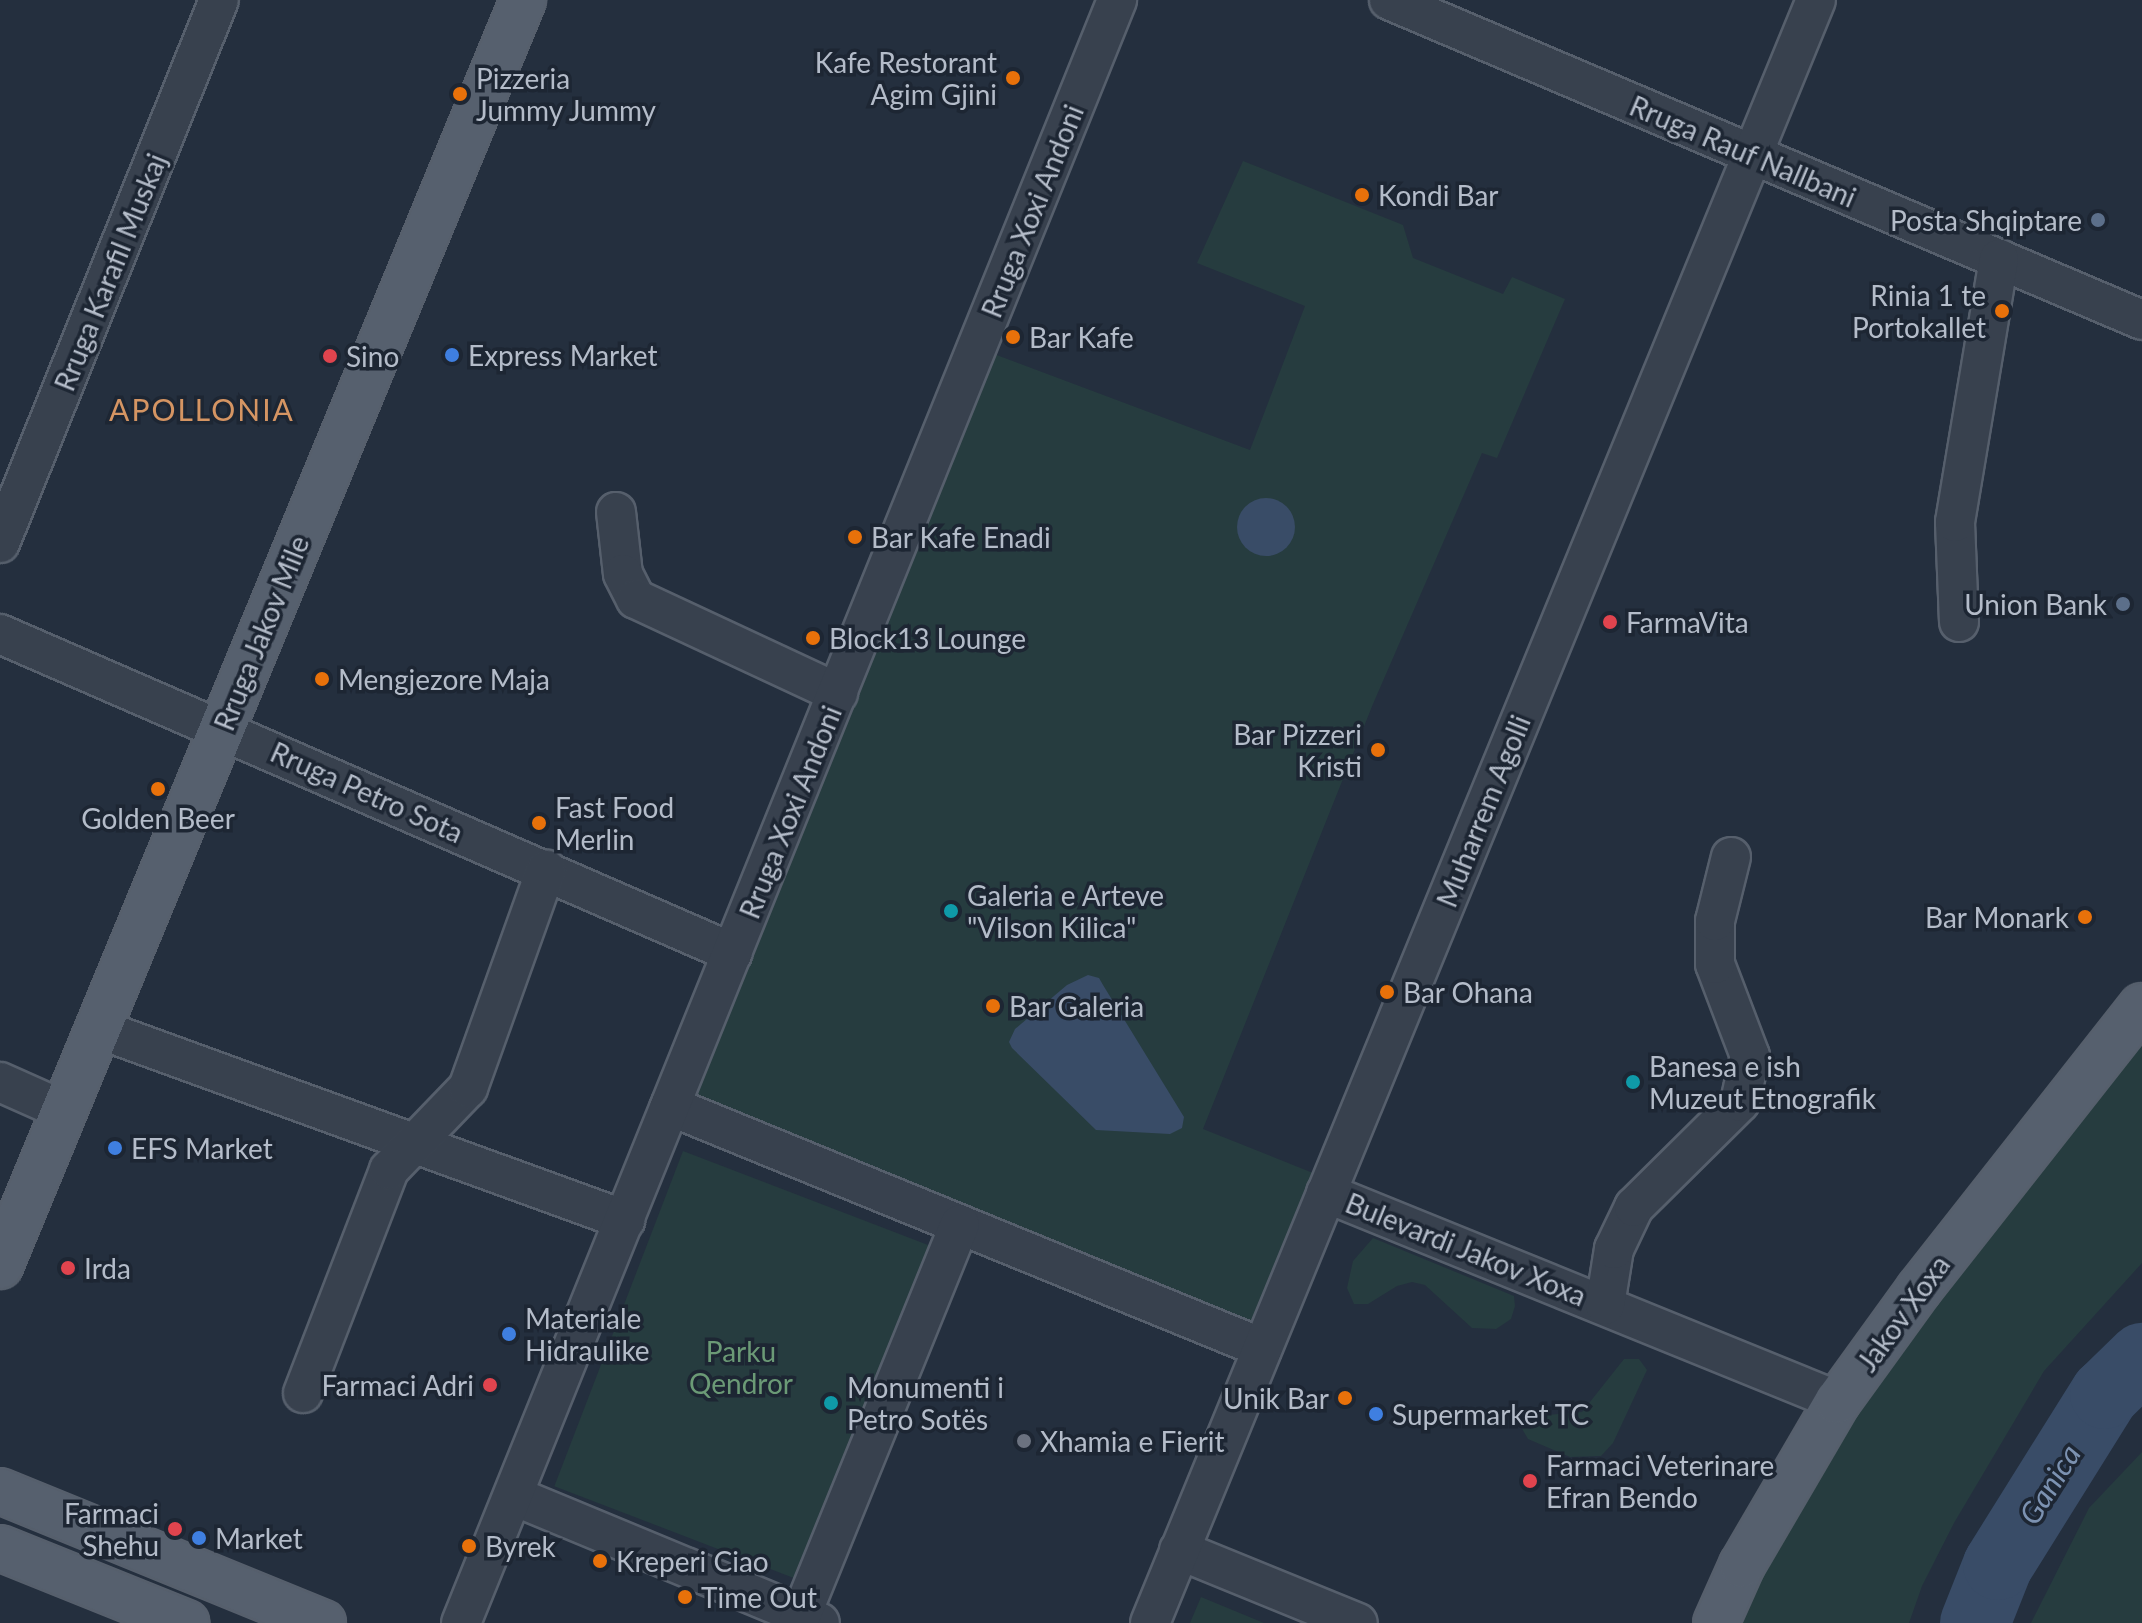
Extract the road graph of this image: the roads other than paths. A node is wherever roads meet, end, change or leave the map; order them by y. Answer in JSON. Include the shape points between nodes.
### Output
{"nodes":[{"id":1,"x":219,"y":0,"type":"edge"},
{"id":2,"x":523,"y":0,"type":"edge"},
{"id":3,"x":1117,"y":0,"type":"edge"},
{"id":4,"x":1389,"y":0,"type":"edge"},
{"id":5,"x":1816,"y":0,"type":"edge"},
{"id":6,"x":1468,"y":15,"type":"edge"},
{"id":7,"x":1752,"y":154,"type":"junction"},
{"id":8,"x":1999,"y":259,"type":"junction"},
{"id":9,"x":2142,"y":320,"type":"edge"},
{"id":10,"x":616,"y":512,"type":"dead end"},
{"id":11,"x":0,"y":543,"type":"edge"},
{"id":12,"x":1959,"y":622,"type":"dead end"},
{"id":13,"x":0,"y":634,"type":"edge"},
{"id":14,"x":838,"y":693,"type":"junction"},
{"id":15,"x":221,"y":729,"type":"junction"},
{"id":16,"x":1731,"y":857,"type":"dead end"},
{"id":17,"x":546,"y":870,"type":"junction"},
{"id":18,"x":733,"y":953,"type":"junction"},
{"id":19,"x":2136,"y":1020,"type":"edge"},
{"id":20,"x":99,"y":1029,"type":"junction"},
{"id":21,"x":0,"y":1082,"type":"edge"},
{"id":22,"x":670,"y":1106,"type":"junction"},
{"id":23,"x":65,"y":1111,"type":"junction"},
{"id":24,"x":415,"y":1143,"type":"junction"},
{"id":25,"x":1326,"y":1193,"type":"junction"},
{"id":26,"x":625,"y":1220,"type":"junction"},
{"id":27,"x":960,"y":1225,"type":"junction"},
{"id":28,"x":0,"y":1266,"type":"edge"},
{"id":29,"x":1605,"y":1305,"type":"junction"},
{"id":30,"x":1262,"y":1348,"type":"junction"},
{"id":31,"x":303,"y":1393,"type":"dead end"},
{"id":32,"x":1838,"y":1401,"type":"junction"},
{"id":33,"x":0,"y":1491,"type":"edge"},
{"id":34,"x":514,"y":1496,"type":"junction"},
{"id":35,"x":0,"y":1548,"type":"edge"},
{"id":36,"x":1179,"y":1550,"type":"junction"},
{"id":37,"x":806,"y":1620,"type":"edge"},
{"id":38,"x":187,"y":1623,"type":"edge"},
{"id":39,"x":323,"y":1623,"type":"edge"},
{"id":40,"x":461,"y":1623,"type":"edge"},
{"id":41,"x":1150,"y":1623,"type":"edge"},
{"id":42,"x":1358,"y":1623,"type":"edge"},
{"id":43,"x":1716,"y":1623,"type":"edge"}],
"edges":[{"from":1,"to":11,"type":"street","name":"Rruga Karafil Muskaj"},
{"from":2,"to":15,"type":"main road","name":"Rruga Jakov Mile"},
{"from":3,"to":14,"type":"street","name":"Rruga Xoxi Andoni"},
{"from":4,"to":6,"type":"street","name":"Rruga Rauf Nallbani"},
{"from":5,"to":7,"type":"street","name":"Muharrem Agolli"},
{"from":6,"to":7,"type":"street","name":"Rruga Rauf Nallbani"},
{"from":7,"to":8,"type":"street","name":"Rruga Rauf Nallbani"},
{"from":7,"to":25,"type":"street","name":"Muharrem Agolli"},
{"from":8,"to":9,"type":"street","name":"Rruga Rauf Nallbani"},
{"from":8,"to":12,"type":"street","via":[[1955,522]]},
{"from":10,"to":14,"type":"street","via":[[623,574],[636,599]]},
{"from":13,"to":15,"type":"street","name":"Rruga Petro Sota"},
{"from":14,"to":18,"type":"street","name":"Rruga Xoxi Andoni"},
{"from":15,"to":17,"type":"street","name":"Rruga Petro Sota"},
{"from":15,"to":20,"type":"main road","name":"Rruga Jakov Mile"},
{"from":16,"to":29,"type":"street","name":"Bulevardi Jakov Xoxa","via":[[1715,921],[1715,964],[1750,1056],[1740,1102],[1634,1207],[1614,1249]]},
{"from":17,"to":18,"type":"street","name":"Rruga Petro Sota"},
{"from":17,"to":24,"type":"street","via":[[468,1088]]},
{"from":18,"to":22,"type":"street","name":"Rruga Xoxi Andoni"},
{"from":19,"to":32,"type":"main road","name":"Jakov Xoxa","via":[[1919,1289]]},
{"from":20,"to":23,"type":"main road","name":"Rruga Jakov Mile"},
{"from":20,"to":24,"type":"street"},
{"from":21,"to":23,"type":"street"},
{"from":22,"to":26,"type":"street","name":"Rruga Xoxi Andoni"},
{"from":22,"to":27,"type":"street"},
{"from":23,"to":28,"type":"main road","name":"Rruga Jakov Mile"},
{"from":24,"to":26,"type":"street"},
{"from":24,"to":31,"type":"street","via":[[389,1170]]},
{"from":25,"to":29,"type":"street","name":"Bulevardi Jakov Xoxa"},
{"from":25,"to":30,"type":"street","name":"Muharrem Agolli"},
{"from":26,"to":34,"type":"street","name":"Rruga Xoxi Andoni"},
{"from":27,"to":30,"type":"street"},
{"from":27,"to":37,"type":"street"},
{"from":29,"to":32,"type":"street","name":"Bulevardi Jakov Xoxa"},
{"from":30,"to":36,"type":"street","name":"Muharrem Agolli"},
{"from":32,"to":43,"type":"main road","name":"Jakov Xoxa","via":[[1742,1565]]},
{"from":33,"to":39,"type":"main road"},
{"from":34,"to":37,"type":"street"},
{"from":34,"to":40,"type":"street","name":"Rruga Xoxi Andoni"},
{"from":35,"to":38,"type":"main road"},
{"from":36,"to":41,"type":"street","name":"Muharrem Agolli"},
{"from":36,"to":42,"type":"street"}]}
